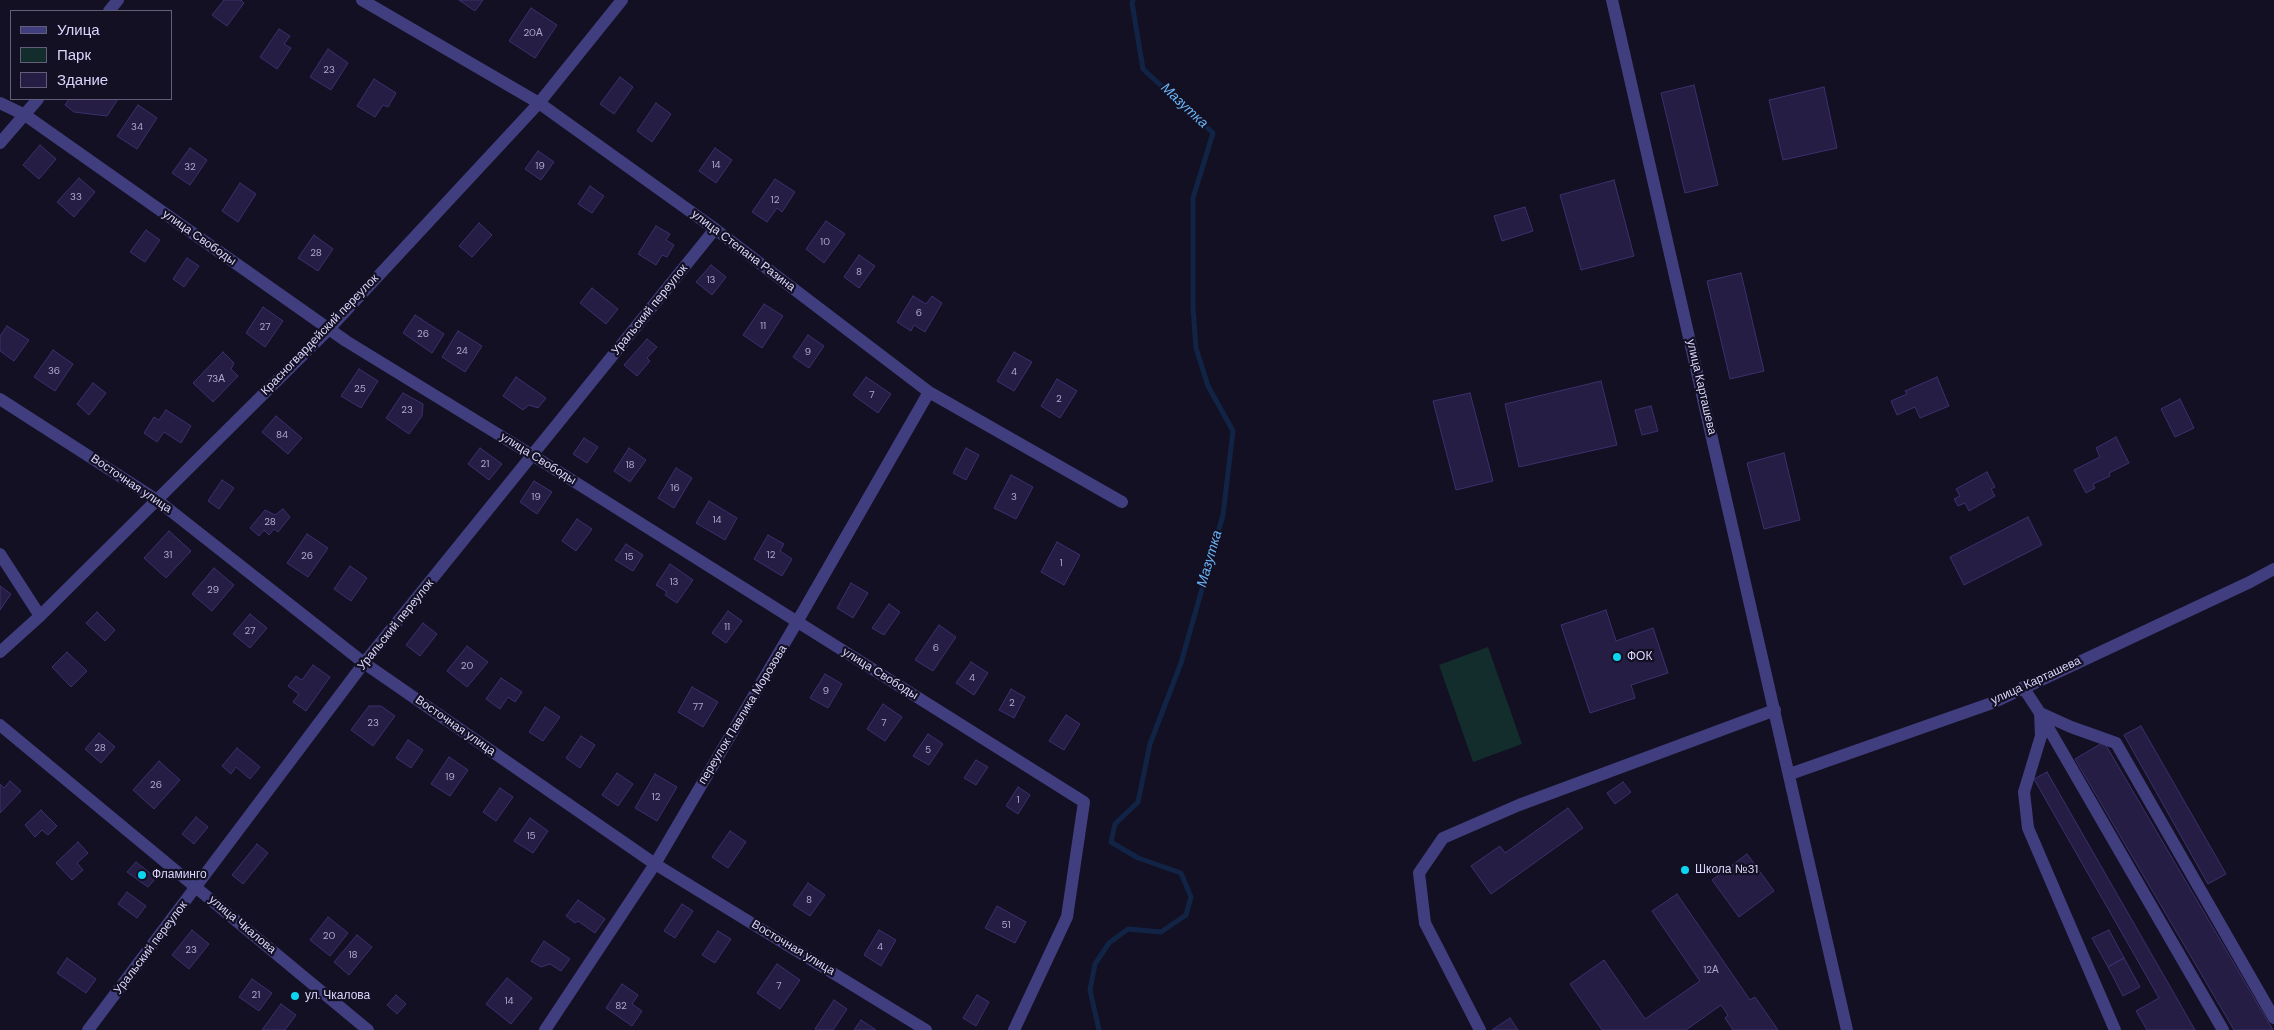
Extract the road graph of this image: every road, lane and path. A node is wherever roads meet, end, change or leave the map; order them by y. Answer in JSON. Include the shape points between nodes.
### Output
{"nodes":[{"id":1,"x":118,"y":0,"type":"edge"},
{"id":2,"x":362,"y":0,"type":"edge"},
{"id":3,"x":622,"y":0,"type":"edge"},
{"id":4,"x":1612,"y":0,"type":"edge"},
{"id":5,"x":110,"y":10,"type":"edge"},
{"id":6,"x":37,"y":100,"type":"edge"},
{"id":7,"x":0,"y":103,"type":"edge"},
{"id":8,"x":539,"y":103,"type":"junction"},
{"id":9,"x":25,"y":115,"type":"junction"},
{"id":10,"x":0,"y":143,"type":"edge"},
{"id":11,"x":715,"y":229,"type":"junction"},
{"id":12,"x":329,"y":329,"type":"junction"},
{"id":13,"x":929,"y":392,"type":"junction"},
{"id":14,"x":0,"y":399,"type":"edge"},
{"id":15,"x":532,"y":455,"type":"junction"},
{"id":16,"x":157,"y":500,"type":"junction"},
{"id":17,"x":1122,"y":502,"type":"dead end"},
{"id":18,"x":0,"y":554,"type":"edge"},
{"id":19,"x":2274,"y":569,"type":"edge"},
{"id":20,"x":40,"y":616,"type":"junction"},
{"id":21,"x":797,"y":622,"type":"junction"},
{"id":22,"x":0,"y":652,"type":"edge"},
{"id":23,"x":364,"y":663,"type":"junction"},
{"id":24,"x":2023,"y":687,"type":"junction"},
{"id":25,"x":1775,"y":710,"type":"junction"},
{"id":26,"x":2040,"y":713,"type":"junction"},
{"id":27,"x":0,"y":724,"type":"edge"},
{"id":28,"x":1790,"y":774,"type":"junction"},
{"id":29,"x":655,"y":864,"type":"junction"},
{"id":30,"x":198,"y":887,"type":"junction"},
{"id":31,"x":2274,"y":1018,"type":"edge"},
{"id":32,"x":88,"y":1030,"type":"edge"},
{"id":33,"x":368,"y":1030,"type":"edge"},
{"id":34,"x":545,"y":1030,"type":"edge"},
{"id":35,"x":926,"y":1030,"type":"edge"},
{"id":36,"x":1014,"y":1030,"type":"edge"},
{"id":37,"x":1480,"y":1030,"type":"edge"},
{"id":38,"x":1847,"y":1030,"type":"edge"},
{"id":39,"x":2115,"y":1030,"type":"edge"},
{"id":40,"x":2223,"y":1030,"type":"edge"}],
"edges":[{"from":1,"to":5,"type":"street"},
{"from":2,"to":8,"type":"street","name":"улица Степана Разина"},
{"from":3,"to":8,"type":"street","name":"Красногвардейский переулок"},
{"from":4,"to":25,"type":"street","name":"улица Карташева"},
{"from":6,"to":9,"type":"street"},
{"from":7,"to":9,"type":"street","name":"улица Свободы"},
{"from":8,"to":11,"type":"street","name":"улица Степана Разина"},
{"from":8,"to":12,"type":"street","name":"Красногвардейский переулок"},
{"from":9,"to":10,"type":"street"},
{"from":9,"to":12,"type":"street","name":"улица Свободы"},
{"from":11,"to":13,"type":"street","name":"улица Степана Разина"},
{"from":11,"to":15,"type":"street","name":"Уральский переулок"},
{"from":12,"to":15,"type":"street","name":"улица Свободы"},
{"from":12,"to":16,"type":"street","name":"Красногвардейский переулок"},
{"from":13,"to":17,"type":"street","name":"улица Степана Разина"},
{"from":13,"to":21,"type":"street","name":"переулок Павлика Морозова"},
{"from":14,"to":16,"type":"street","name":"Восточная улица"},
{"from":15,"to":21,"type":"street","name":"улица Свободы"},
{"from":15,"to":23,"type":"street","name":"Уральский переулок"},
{"from":16,"to":20,"type":"street","name":"Красногвардейский переулок"},
{"from":16,"to":23,"type":"street","name":"Восточная улица"},
{"from":18,"to":20,"type":"street"},
{"from":19,"to":24,"type":"street","name":"улица Карташева"},
{"from":20,"to":22,"type":"street","name":"Красногвардейский переулок"},
{"from":21,"to":29,"type":"street","name":"переулок Павлика Морозова"},
{"from":21,"to":36,"type":"street","name":"улица Свободы","via":[[1084,802],[1067,917]]},
{"from":23,"to":29,"type":"street","name":"Восточная улица"},
{"from":23,"to":30,"type":"street","name":"Уральский переулок"},
{"from":24,"to":26,"type":"street"},
{"from":24,"to":28,"type":"street","name":"улица Карташева","via":[[1992,703]]},
{"from":25,"to":28,"type":"street","name":"улица Карташева"},
{"from":25,"to":37,"type":"street","via":[[1519,805],[1443,838],[1419,873],[1425,923]]},
{"from":26,"to":31,"type":"street","via":[[2116,743]]},
{"from":26,"to":39,"type":"street","via":[[2041,736],[2024,792],[2028,828]]},
{"from":26,"to":40,"type":"street"},
{"from":27,"to":30,"type":"street","name":"улица Чкалова"},
{"from":28,"to":38,"type":"street","name":"улица Карташева"},
{"from":29,"to":34,"type":"street","name":"переулок Павлика Морозова"},
{"from":29,"to":35,"type":"street","name":"Восточная улица"},
{"from":30,"to":32,"type":"street","name":"Уральский переулок"},
{"from":30,"to":33,"type":"street","name":"улица Чкалова"}]}
